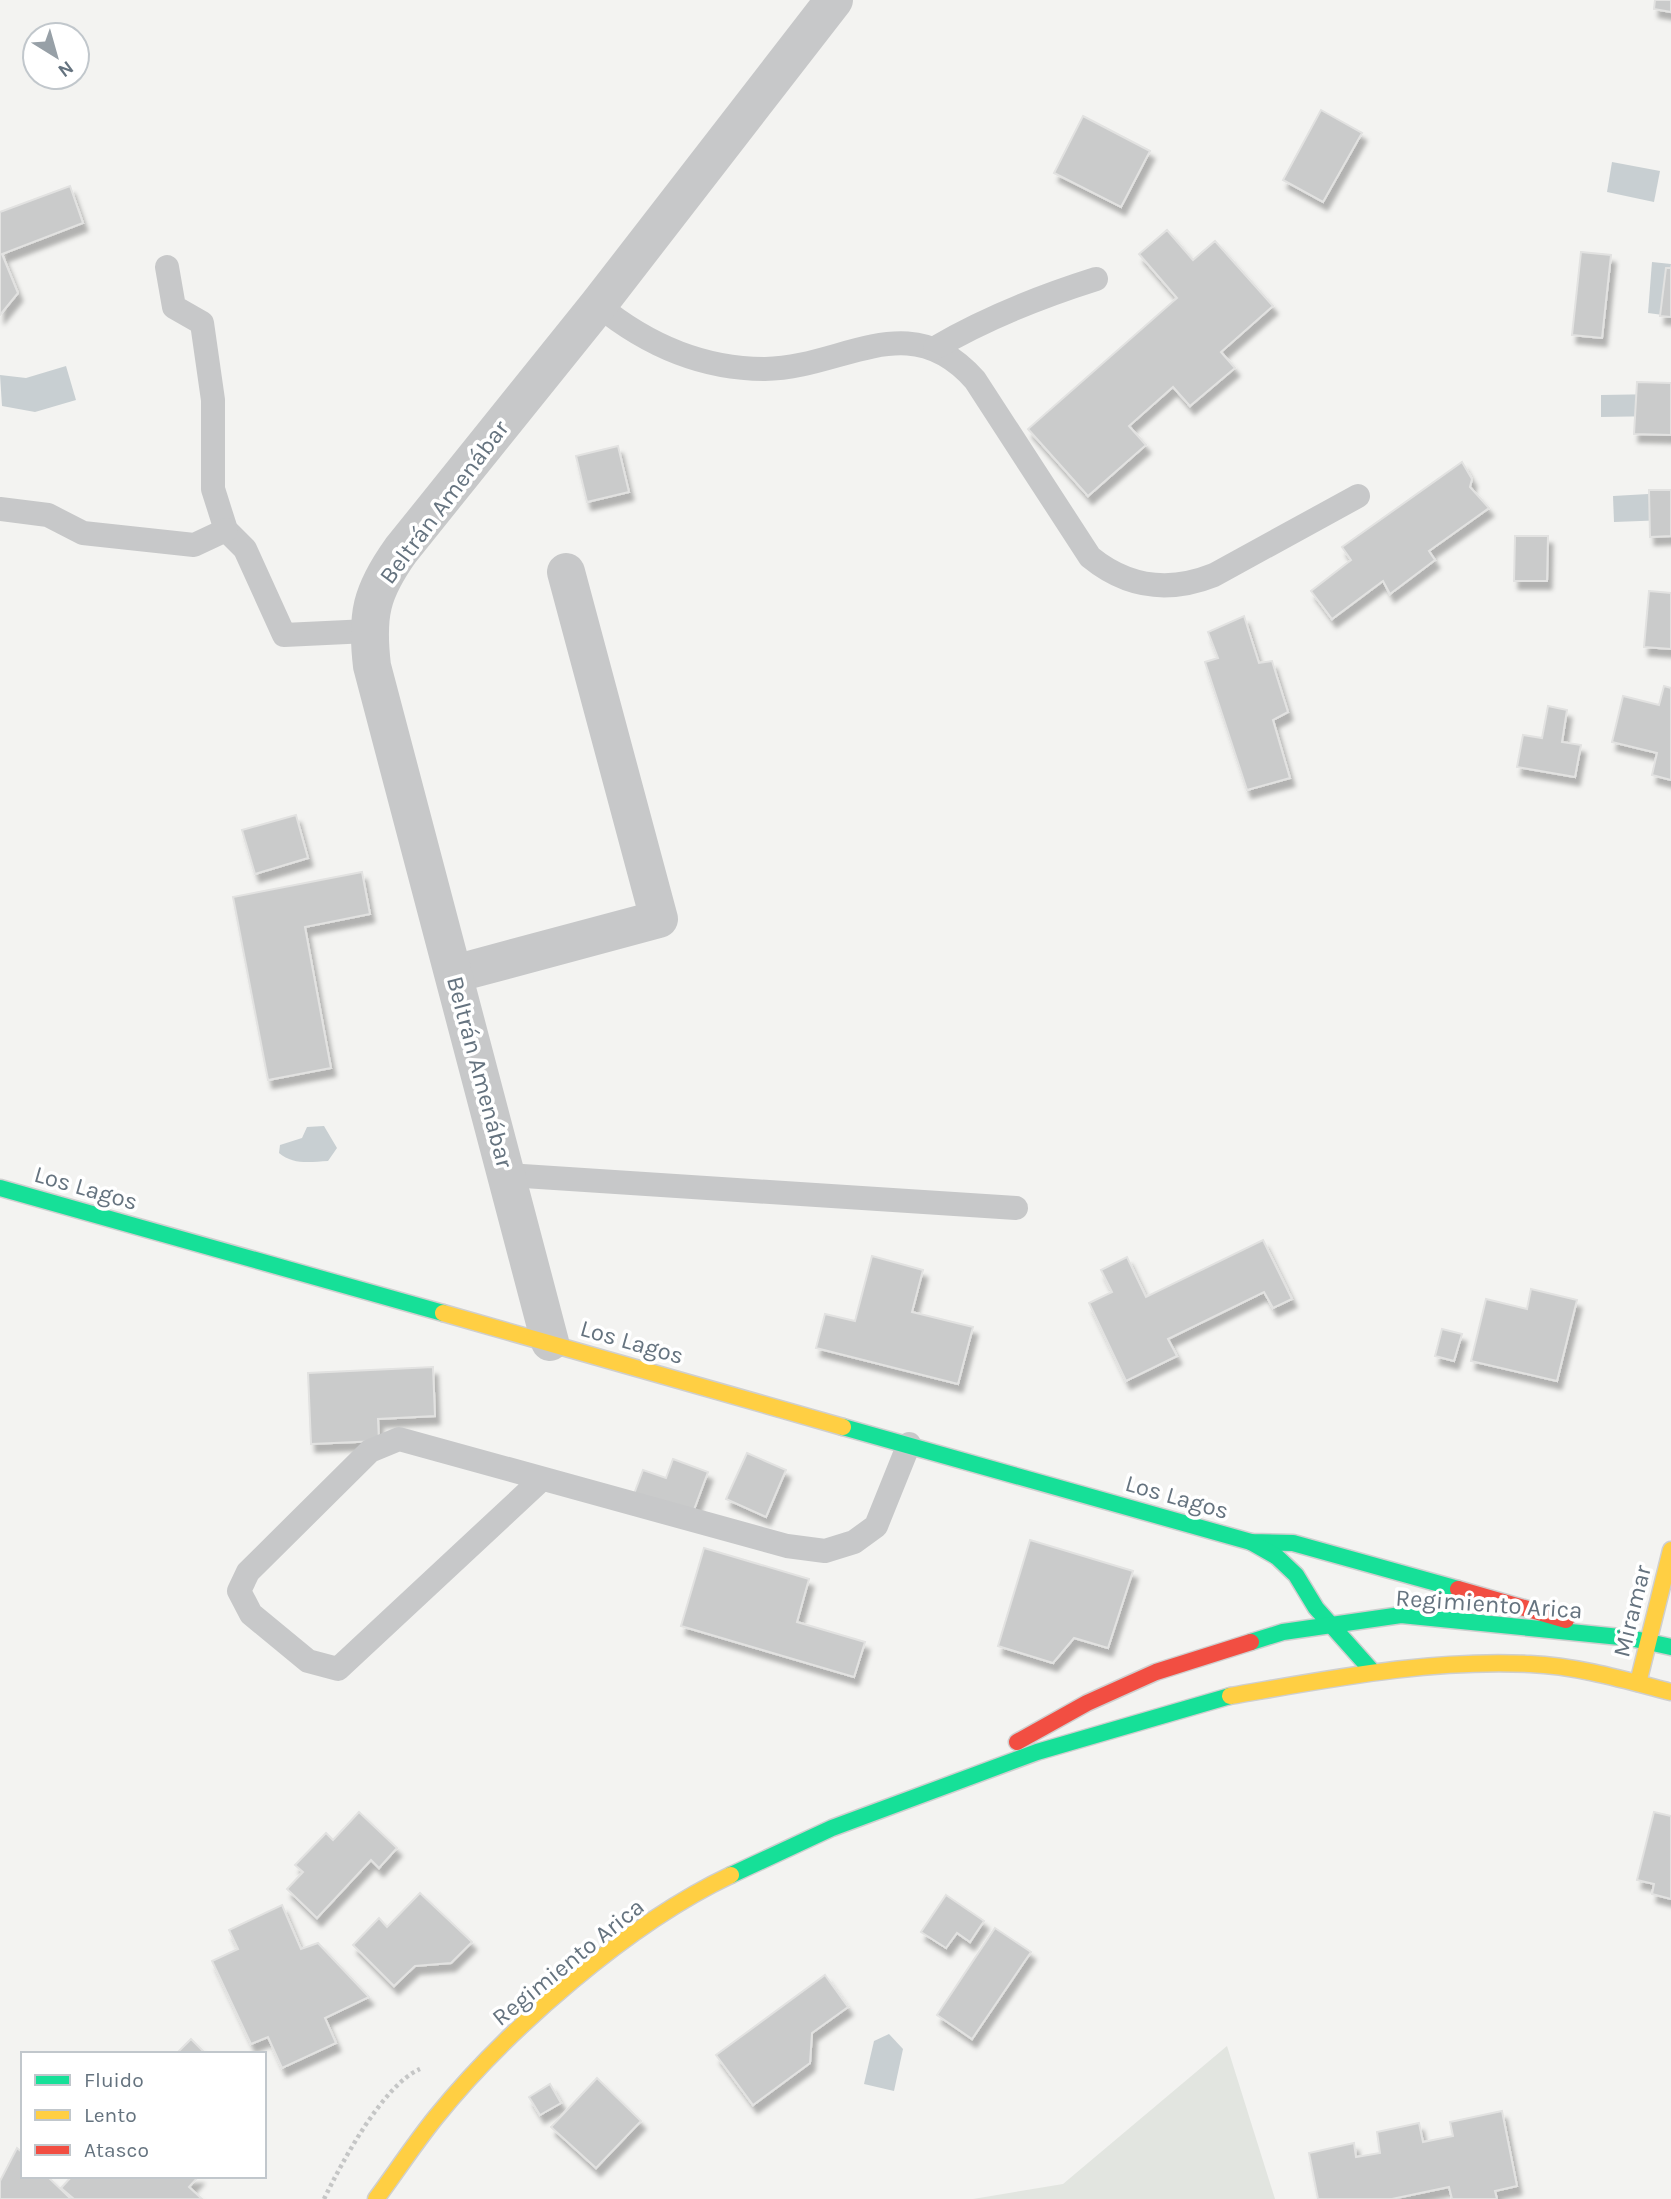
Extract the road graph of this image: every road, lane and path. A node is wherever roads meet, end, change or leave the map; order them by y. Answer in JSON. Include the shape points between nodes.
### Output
{"nodes":[{"id":1,"x":825,"y":7,"type":"edge"},
{"id":2,"x":167,"y":267,"type":"dead end"},
{"id":3,"x":1096,"y":279,"type":"dead end"},
{"id":4,"x":598,"y":305,"type":"junction"},
{"id":5,"x":935,"y":348,"type":"junction"},
{"id":6,"x":1358,"y":496,"type":"dead end"},
{"id":7,"x":0,"y":509,"type":"edge"},
{"id":8,"x":226,"y":530,"type":"junction"},
{"id":9,"x":566,"y":572,"type":"dead end"},
{"id":10,"x":368,"y":631,"type":"junction"},
{"id":11,"x":454,"y":974,"type":"junction"},
{"id":12,"x":507,"y":1174,"type":"junction"},
{"id":13,"x":0,"y":1188,"type":"edge"},
{"id":14,"x":1016,"y":1208,"type":"dead end"},
{"id":15,"x":551,"y":1342,"type":"junction"},
{"id":16,"x":909,"y":1444,"type":"junction"},
{"id":17,"x":542,"y":1479,"type":"junction"},
{"id":18,"x":1251,"y":1542,"type":"junction"},
{"id":19,"x":1671,"y":1550,"type":"edge"},
{"id":20,"x":1332,"y":1626,"type":"junction"},
{"id":21,"x":1630,"y":1637,"type":"junction"},
{"id":22,"x":1651,"y":1640,"type":"junction"},
{"id":23,"x":1671,"y":1647,"type":"edge"},
{"id":24,"x":1373,"y":1672,"type":"junction"},
{"id":25,"x":1638,"y":1683,"type":"junction"},
{"id":26,"x":1671,"y":1692,"type":"edge"},
{"id":27,"x":959,"y":1780,"type":"junction"},
{"id":28,"x":376,"y":2199,"type":"edge"}],
"edges":[{"from":1,"to":4,"type":"street","name":"Beltrán Amenábar"},
{"from":2,"to":8,"type":"lane","via":[[174,307],[202,323],[214,400],[213,489]]},
{"from":3,"to":5,"type":"lane","via":[[1042,296]]},
{"from":4,"to":5,"type":"lane","via":[[649,341],[677,354],[737,368],[795,366],[894,342]]},
{"from":4,"to":10,"type":"street","name":"Beltrán Amenábar","via":[[381,578]]},
{"from":5,"to":6,"type":"lane","via":[[975,380],[1090,557],[1125,580],[1169,587],[1192,584]]},
{"from":7,"to":8,"type":"lane","via":[[48,514],[83,533],[194,545]]},
{"from":8,"to":10,"type":"lane","via":[[245,549],[284,635]]},
{"from":9,"to":11,"type":"street","via":[[659,919]]},
{"from":10,"to":11,"type":"street","name":"Beltrán Amenábar","via":[[372,666]]},
{"from":11,"to":12,"type":"street","name":"Beltrán Amenábar"},
{"from":12,"to":14,"type":"lane"},
{"from":12,"to":15,"type":"street","name":"Beltrán Amenábar"},
{"from":13,"to":15,"type":"main road","name":"Los Lagos"},
{"from":15,"to":16,"type":"main road","name":"Los Lagos"},
{"from":16,"to":17,"type":"lane","via":[[876,1526],[854,1542],[825,1551],[787,1546]]},
{"from":16,"to":18,"type":"main road","name":"Los Lagos"},
{"from":17,"to":17,"type":"lane","via":[[338,1669],[308,1661],[251,1614],[239,1591],[248,1572],[370,1451],[399,1439]]},
{"from":18,"to":20,"type":"main road","name":"Los Lagos","via":[[1296,1575]]},
{"from":18,"to":21,"type":"main road","name":"Los Lagos","via":[[1293,1543]]},
{"from":19,"to":22,"type":"main road","name":"Miramar"},
{"from":20,"to":21,"type":"main road","name":"Regimiento Arica","via":[[1401,1615]]},
{"from":20,"to":24,"type":"main road","name":"Los Lagos"},
{"from":20,"to":27,"type":"main road","name":"Regimiento Arica","via":[[1283,1632],[1156,1672],[1033,1732]]},
{"from":21,"to":22,"type":"main road","name":"Regimiento Arica"},
{"from":22,"to":23,"type":"main road","name":"Regimiento Arica"},
{"from":22,"to":25,"type":"main road","name":"Miramar"},
{"from":24,"to":25,"type":"main road","name":"Regimiento Arica","via":[[1428,1664],[1532,1664]]},
{"from":24,"to":27,"type":"main road","name":"Regimiento Arica","via":[[1210,1699]]},
{"from":25,"to":26,"type":"main road","name":"Regimiento Arica"},
{"from":27,"to":28,"type":"main road","name":"Regimiento Arica","via":[[832,1828],[710,1885],[614,1948],[554,1996],[471,2078]]}]}
